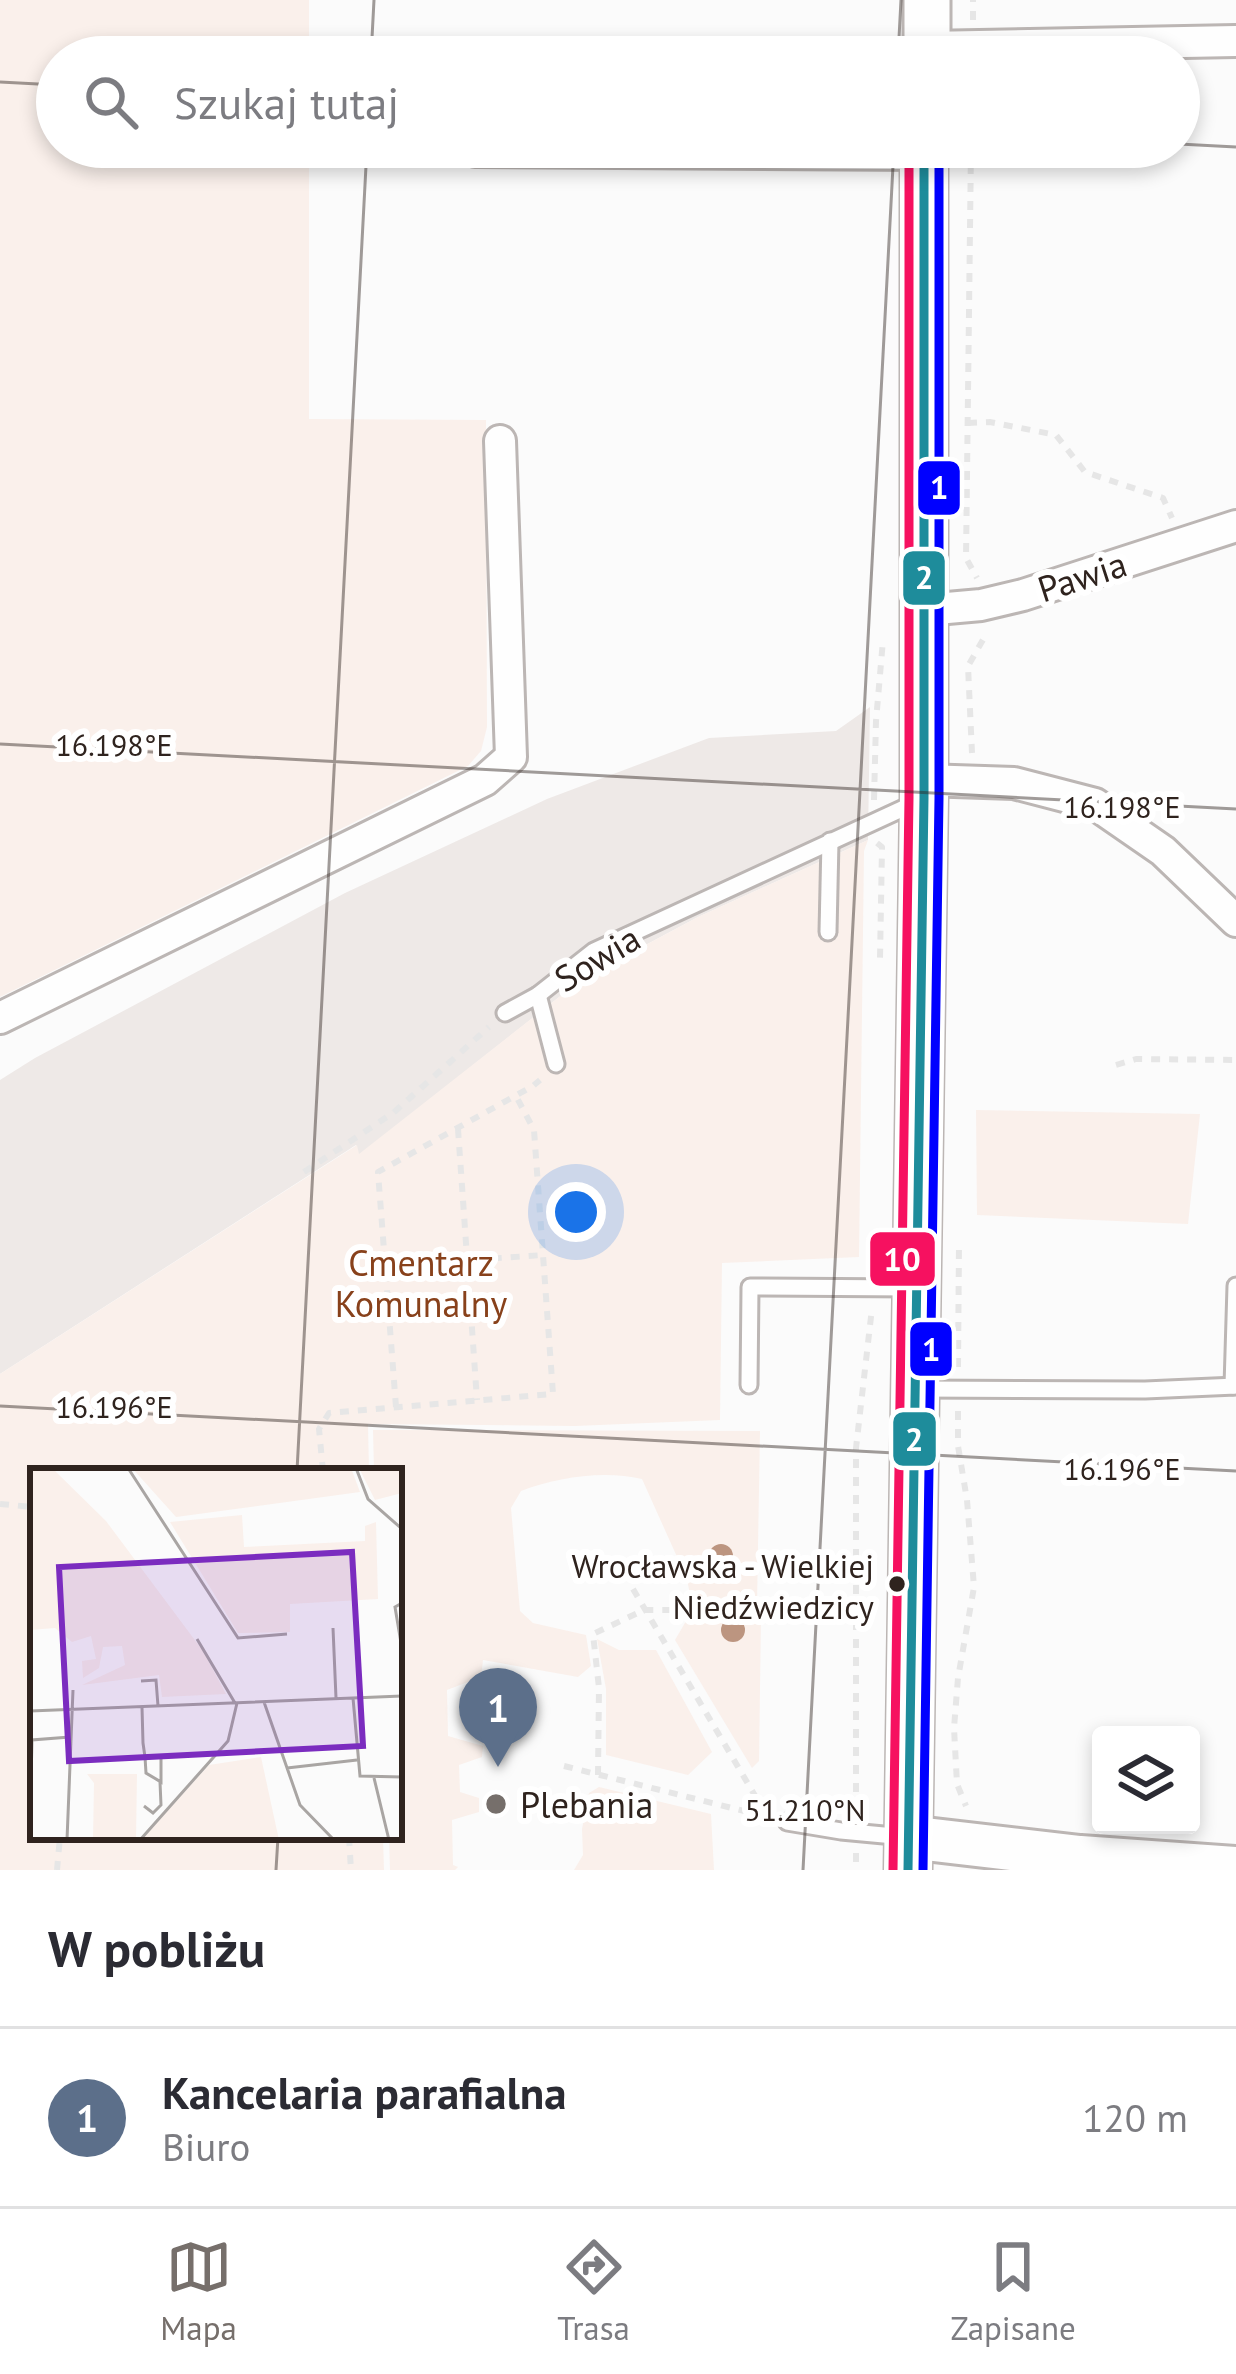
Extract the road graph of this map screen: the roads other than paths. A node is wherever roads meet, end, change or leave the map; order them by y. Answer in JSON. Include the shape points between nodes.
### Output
{"nodes":[{"id":1,"x":927,"y":0,"type":"edge"},
{"id":2,"x":927,"y":36,"type":"edge"},
{"id":3,"x":1236,"y":40,"type":"edge"},
{"id":4,"x":1200,"y":41,"type":"edge"},
{"id":5,"x":924,"y":168,"type":"edge"},
{"id":6,"x":500,"y":441,"type":"dead end"},
{"id":7,"x":1236,"y":526,"type":"edge"},
{"id":8,"x":925,"y":610,"type":"junction"},
{"id":9,"x":924,"y":789,"type":"junction"},
{"id":10,"x":830,"y":842,"type":"junction"},
{"id":11,"x":1236,"y":921,"type":"edge"},
{"id":12,"x":828,"y":932,"type":"dead end"},
{"id":13,"x":538,"y":995,"type":"junction"},
{"id":14,"x":505,"y":1012,"type":"road end"},
{"id":15,"x":0,"y":1018,"type":"edge"},
{"id":16,"x":556,"y":1064,"type":"dead end"},
{"id":17,"x":1236,"y":1286,"type":"edge"},
{"id":18,"x":895,"y":1288,"type":"junction"},
{"id":19,"x":748,"y":1384,"type":"dead end"},
{"id":20,"x":1234,"y":1386,"type":"edge"},
{"id":21,"x":937,"y":1389,"type":"junction"},
{"id":22,"x":787,"y":1822,"type":"road end"},
{"id":23,"x":908,"y":1854,"type":"edge"},
{"id":24,"x":1080,"y":1863,"type":"edge"},
{"id":25,"x":1236,"y":1868,"type":"edge"}],
"edges":[{"from":1,"to":2,"type":"main road"},
{"from":3,"to":4,"type":"street"},
{"from":5,"to":8,"type":"main road"},
{"from":6,"to":15,"type":"street","via":[[511,758],[485,780]]},
{"from":7,"to":8,"type":"street","name":"Pawia","via":[[1023,595]]},
{"from":8,"to":9,"type":"main road"},
{"from":9,"to":10,"type":"lane","name":"Sowia"},
{"from":9,"to":11,"type":"street","via":[[1014,783],[1095,804],[1163,850]]},
{"from":9,"to":18,"type":"main road"},
{"from":10,"to":12,"type":"lane"},
{"from":10,"to":13,"type":"lane","name":"Sowia","via":[[594,952]]},
{"from":13,"to":14,"type":"lane","name":"Sowia"},
{"from":13,"to":16,"type":"lane"},
{"from":17,"to":20,"type":"lane"},
{"from":18,"to":19,"type":"lane","via":[[750,1287]]},
{"from":18,"to":21,"type":"main road"},
{"from":20,"to":21,"type":"lane"},
{"from":21,"to":23,"type":"main road"},
{"from":22,"to":23,"type":"lane","via":[[855,1833]]},
{"from":23,"to":24,"type":"street","via":[[977,1845]]},
{"from":24,"to":25,"type":"street"}]}
